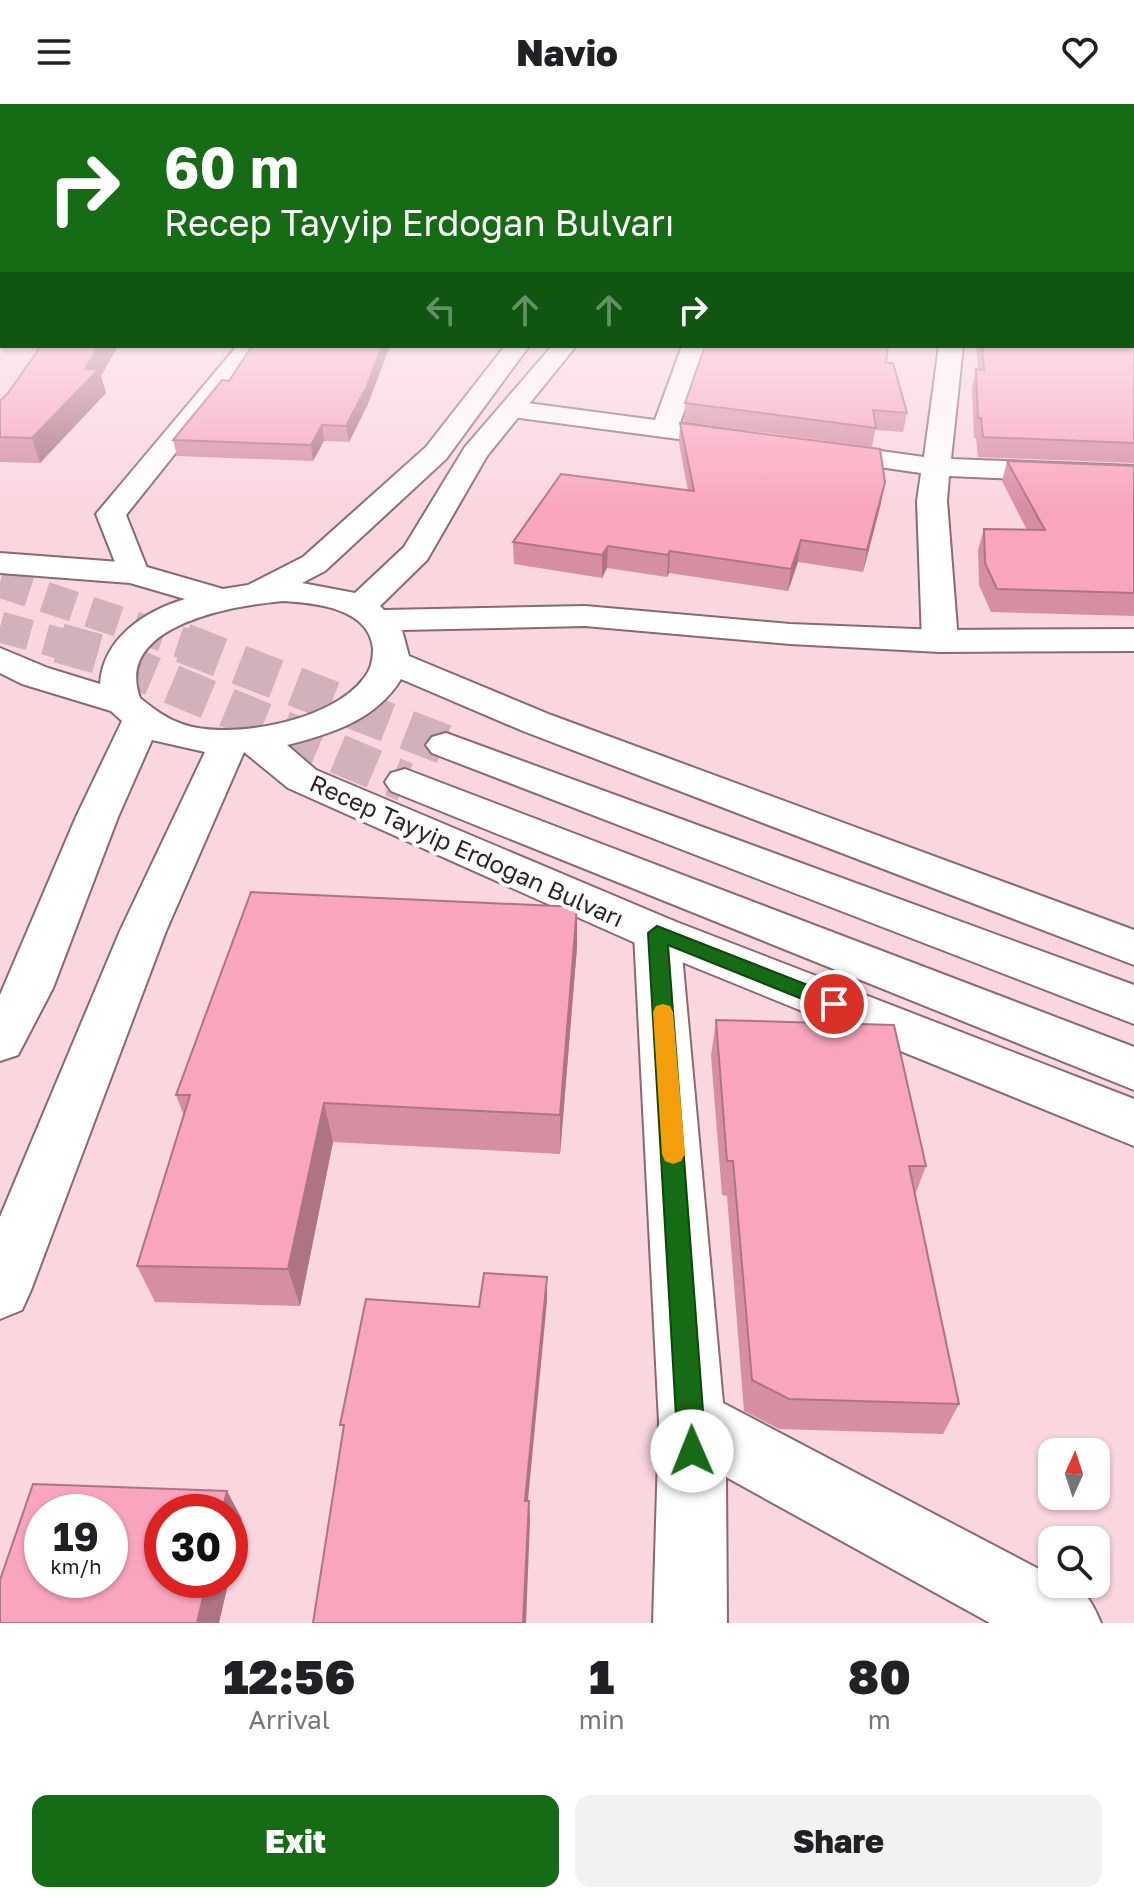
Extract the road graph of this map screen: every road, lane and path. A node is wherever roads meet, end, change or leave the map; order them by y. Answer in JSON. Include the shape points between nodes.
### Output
{"nodes":[{"id":1,"x":230,"y":369,"type":"edge"},
{"id":2,"x":500,"y":369,"type":"edge"},
{"id":3,"x":545,"y":369,"type":"edge"},
{"id":4,"x":686,"y":369,"type":"edge"},
{"id":5,"x":948,"y":369,"type":"edge"},
{"id":6,"x":512,"y":409,"type":"junction"},
{"id":7,"x":665,"y":428,"type":"junction"},
{"id":8,"x":771,"y":443,"type":"edge"},
{"id":9,"x":801,"y":448,"type":"edge"},
{"id":10,"x":936,"y":467,"type":"junction"},
{"id":11,"x":1134,"y":475,"type":"edge"},
{"id":12,"x":0,"y":538,"type":"edge"},
{"id":13,"x":0,"y":563,"type":"edge"},
{"id":14,"x":133,"y":573,"type":"junction"},
{"id":15,"x":255,"y":593,"type":"junction"},
{"id":16,"x":220,"y":599,"type":"junction"},
{"id":17,"x":368,"y":614,"type":"junction"},
{"id":18,"x":790,"y":634,"type":"junction"},
{"id":19,"x":1134,"y":640,"type":"edge"},
{"id":20,"x":940,"y":641,"type":"junction"},
{"id":21,"x":392,"y":658,"type":"junction"},
{"id":22,"x":0,"y":659,"type":"edge"},
{"id":23,"x":133,"y":711,"type":"junction"},
{"id":24,"x":243,"y":740,"type":"junction"},
{"id":25,"x":446,"y":745,"type":"tunnel mouth"},
{"id":26,"x":405,"y":782,"type":"tunnel mouth"},
{"id":27,"x":657,"y":933,"type":"junction"},
{"id":28,"x":1134,"y":948,"type":"edge"},
{"id":29,"x":1134,"y":1005,"type":"edge"},
{"id":30,"x":0,"y":1041,"type":"edge"},
{"id":31,"x":1134,"y":1069,"type":"edge"},
{"id":32,"x":1134,"y":1123,"type":"edge"},
{"id":33,"x":0,"y":1290,"type":"edge"},
{"id":34,"x":692,"y":1422,"type":"junction"},
{"id":35,"x":690,"y":1623,"type":"edge"},
{"id":36,"x":1064,"y":1623,"type":"edge"}],
"edges":[{"from":1,"to":14,"type":"main road","via":[[111,514]]},
{"from":2,"to":15,"type":"main road","via":[[436,453],[314,564]]},
{"from":3,"to":6,"type":"main road"},
{"from":4,"to":7,"type":"main road"},
{"from":5,"to":10,"type":"main road"},
{"from":6,"to":7,"type":"main road"},
{"from":6,"to":17,"type":"main road","via":[[475,453],[416,553]]},
{"from":7,"to":8,"type":"main road"},
{"from":9,"to":10,"type":"main road"},
{"from":10,"to":11,"type":"main road"},
{"from":10,"to":20,"type":"main road","via":[[932,501]]},
{"from":12,"to":14,"type":"main road"},
{"from":13,"to":14,"type":"main road"},
{"from":14,"to":16,"type":"main road"},
{"from":15,"to":16,"type":"main road"},
{"from":15,"to":17,"type":"main road","via":[[312,593]]},
{"from":16,"to":23,"type":"main road","via":[[159,623],[136,641],[122,661],[117,682]]},
{"from":17,"to":18,"type":"main road","via":[[585,616]]},
{"from":17,"to":21,"type":"main road","via":[[388,634]]},
{"from":18,"to":20,"type":"main road"},
{"from":18,"to":21,"type":"main road","via":[[543,642]]},
{"from":19,"to":20,"type":"main road"},
{"from":21,"to":24,"type":"main road","via":[[381,683],[328,721],[290,734]]},
{"from":21,"to":28,"type":"main road","via":[[537,723]]},
{"from":22,"to":23,"type":"main road"},
{"from":23,"to":24,"type":"main road","via":[[171,733],[207,741]]},
{"from":23,"to":30,"type":"main road","via":[[29,988]]},
{"from":24,"to":27,"type":"main road","name":"Recep Tayyip Erdoğan Bulvarı","via":[[302,779]]},
{"from":24,"to":33,"type":"main road","via":[[143,931]]},
{"from":25,"to":29,"type":"main road"},
{"from":26,"to":31,"type":"main road"},
{"from":27,"to":32,"type":"main road","name":"Recep Tayyip Erdoğan Bulvarı"},
{"from":27,"to":34,"type":"main road"},
{"from":34,"to":35,"type":"main road"},
{"from":34,"to":36,"type":"main road"}]}
